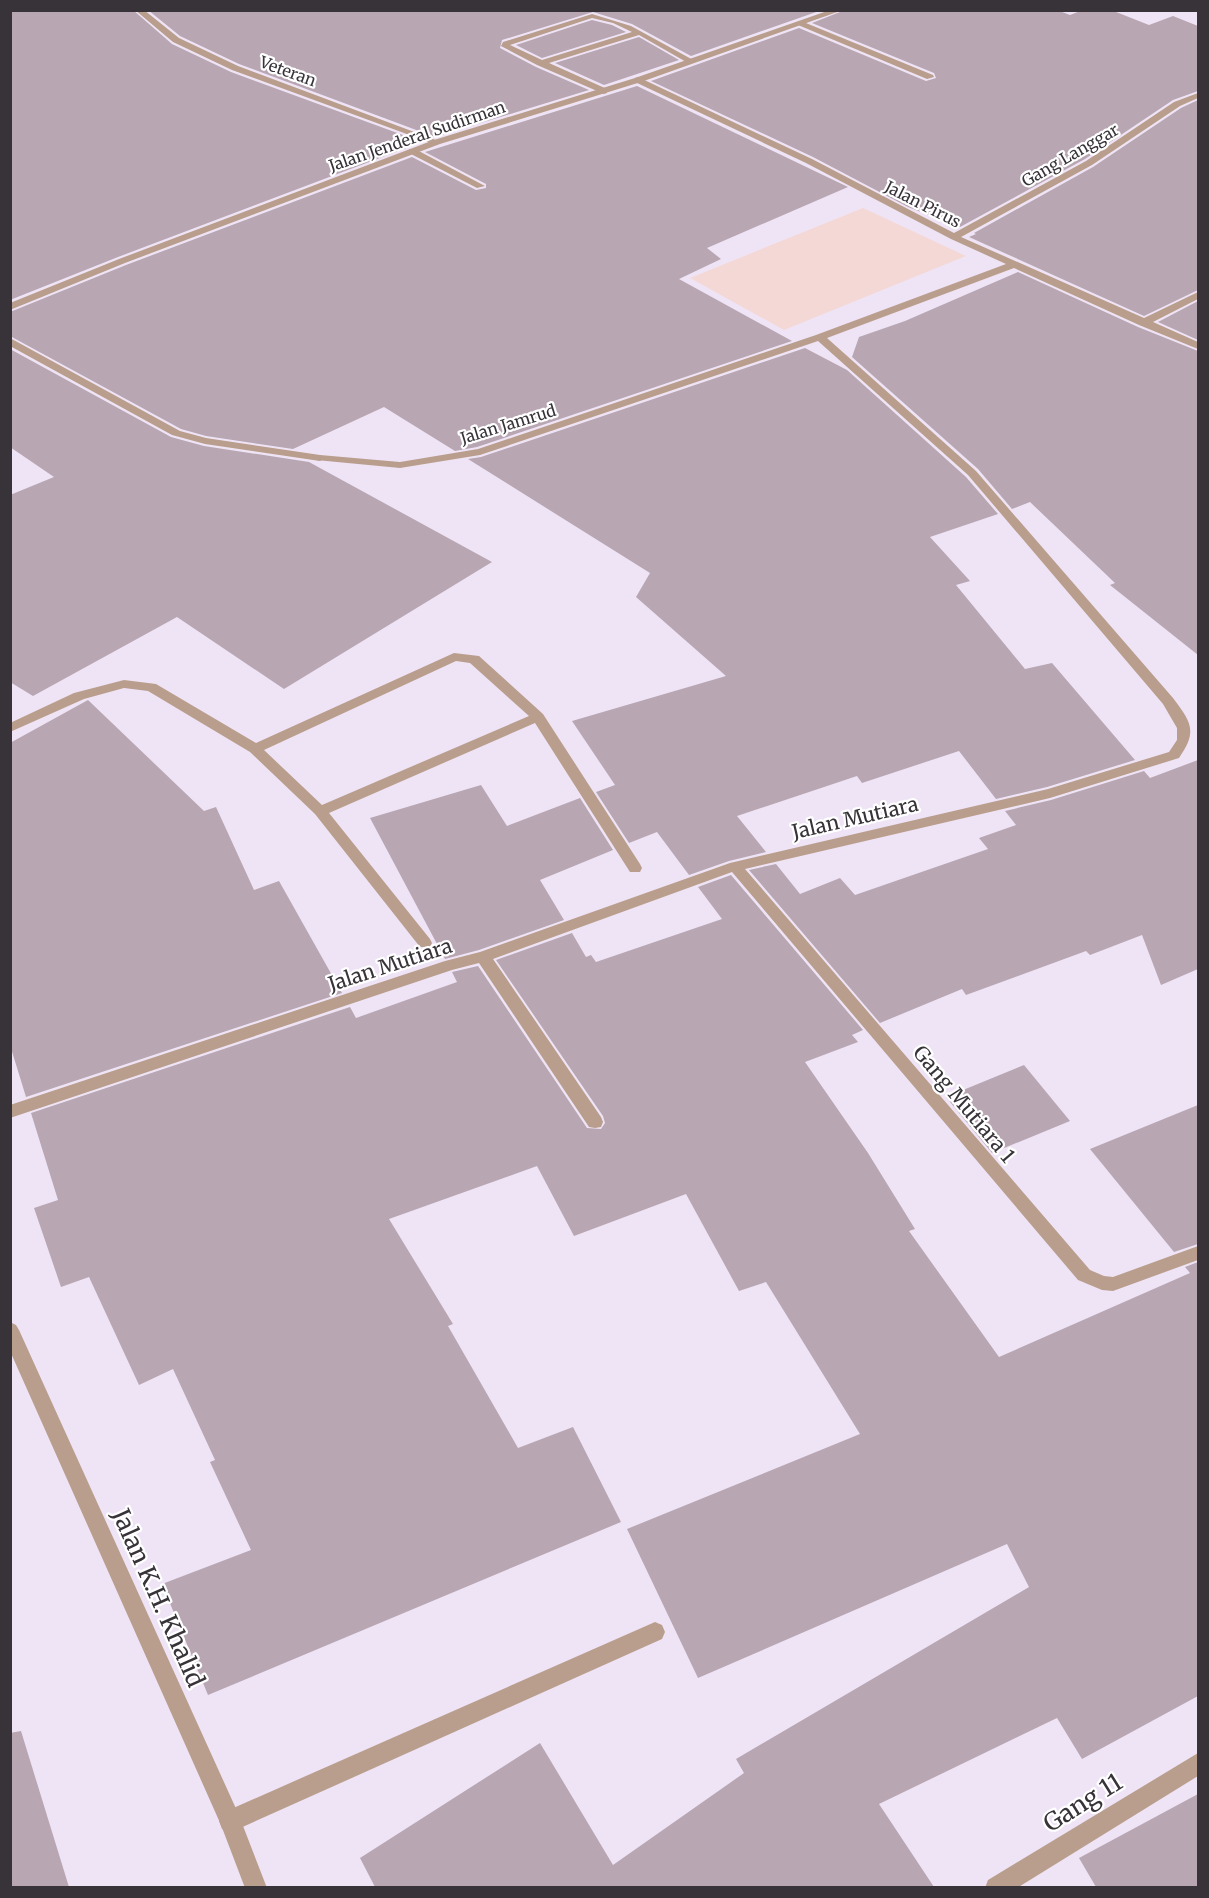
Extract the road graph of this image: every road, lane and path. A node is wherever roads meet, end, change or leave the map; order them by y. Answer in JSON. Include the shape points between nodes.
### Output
{"nodes":[{"id":1,"x":139,"y":10,"type":"edge"},
{"id":2,"x":839,"y":10,"type":"edge"},
{"id":3,"x":801,"y":23,"type":"junction"},
{"id":4,"x":638,"y":33,"type":"junction"},
{"id":5,"x":691,"y":61,"type":"junction"},
{"id":6,"x":540,"y":63,"type":"junction"},
{"id":7,"x":930,"y":77,"type":"dead end"},
{"id":8,"x":638,"y":80,"type":"junction"},
{"id":9,"x":604,"y":91,"type":"junction"},
{"id":10,"x":1198,"y":95,"type":"edge"},
{"id":11,"x":437,"y":142,"type":"junction"},
{"id":12,"x":412,"y":151,"type":"junction"},
{"id":13,"x":480,"y":186,"type":"dead end"},
{"id":14,"x":954,"y":237,"type":"junction"},
{"id":15,"x":1015,"y":264,"type":"junction"},
{"id":16,"x":1198,"y":295,"type":"edge"},
{"id":17,"x":10,"y":307,"type":"edge"},
{"id":18,"x":1143,"y":323,"type":"junction"},
{"id":19,"x":820,"y":337,"type":"junction"},
{"id":20,"x":10,"y":341,"type":"edge"},
{"id":21,"x":1198,"y":345,"type":"edge"},
{"id":22,"x":538,"y":717,"type":"junction"},
{"id":23,"x":10,"y":728,"type":"edge"},
{"id":24,"x":255,"y":749,"type":"junction"},
{"id":25,"x":320,"y":811,"type":"junction"},
{"id":26,"x":735,"y":866,"type":"junction"},
{"id":27,"x":635,"y":868,"type":"dead end"},
{"id":28,"x":425,"y":943,"type":"dead end"},
{"id":29,"x":483,"y":957,"type":"junction"},
{"id":30,"x":10,"y":1112,"type":"edge"},
{"id":31,"x":595,"y":1122,"type":"dead end"},
{"id":32,"x":1198,"y":1253,"type":"edge"},
{"id":33,"x":12,"y":1340,"type":"edge"},
{"id":34,"x":656,"y":1632,"type":"dead end"},
{"id":35,"x":1198,"y":1764,"type":"edge"},
{"id":36,"x":230,"y":1821,"type":"junction"},
{"id":37,"x":256,"y":1887,"type":"edge"},
{"id":38,"x":996,"y":1887,"type":"edge"}],
"edges":[{"from":1,"to":11,"type":"street","name":"Veteran","via":[[176,40],[235,68]]},
{"from":2,"to":3,"type":"street","name":"Jalan Jenderal Sudirman"},
{"from":3,"to":5,"type":"street","name":"Jalan Jenderal Sudirman"},
{"from":3,"to":7,"type":"street"},
{"from":4,"to":5,"type":"street"},
{"from":4,"to":6,"type":"street"},
{"from":4,"to":6,"type":"street","via":[[592,16],[506,44]]},
{"from":5,"to":8,"type":"street","name":"Jalan Jenderal Sudirman"},
{"from":6,"to":9,"type":"street"},
{"from":8,"to":9,"type":"street","name":"Jalan Jenderal Sudirman"},
{"from":8,"to":14,"type":"street","name":"Jalan Pirus","via":[[809,161]]},
{"from":9,"to":11,"type":"street","name":"Jalan Jenderal Sudirman"},
{"from":10,"to":14,"type":"street","name":"Gang Langgar","via":[[1177,104],[1089,163]]},
{"from":11,"to":12,"type":"street","name":"Jalan Jenderal Sudirman"},
{"from":12,"to":13,"type":"street"},
{"from":12,"to":17,"type":"street","name":"Jalan Jenderal Sudirman"},
{"from":14,"to":15,"type":"street","name":"Jalan Pirus"},
{"from":15,"to":18,"type":"street","name":"Jalan Pirus"},
{"from":15,"to":19,"type":"street","name":"Jalan Jamrud"},
{"from":16,"to":18,"type":"street"},
{"from":18,"to":21,"type":"street","name":"Jalan Pirus"},
{"from":19,"to":20,"type":"street","name":"Jalan Jamrud","via":[[480,452],[400,465],[321,458],[176,433]]},
{"from":19,"to":26,"type":"street","name":"Jalan Mutiara","via":[[972,473],[1168,701],[1186,733],[1174,755],[1050,793]]},
{"from":22,"to":24,"type":"street","via":[[474,660],[454,657]]},
{"from":22,"to":25,"type":"street"},
{"from":22,"to":27,"type":"street"},
{"from":23,"to":24,"type":"street","via":[[79,696],[124,684],[151,687]]},
{"from":24,"to":25,"type":"street"},
{"from":25,"to":28,"type":"street"},
{"from":26,"to":29,"type":"street","name":"Jalan Mutiara"},
{"from":26,"to":32,"type":"street","name":"Gang Mutiara 1","via":[[1084,1275],[1113,1284]]},
{"from":29,"to":30,"type":"street","name":"Jalan Mutiara"},
{"from":29,"to":31,"type":"street"},
{"from":33,"to":36,"type":"street","name":"Jalan K.H. Khalid"},
{"from":34,"to":36,"type":"street"},
{"from":35,"to":38,"type":"street","name":"Gang 11"},
{"from":36,"to":37,"type":"street","name":"Jalan K.H. Khalid"}]}
